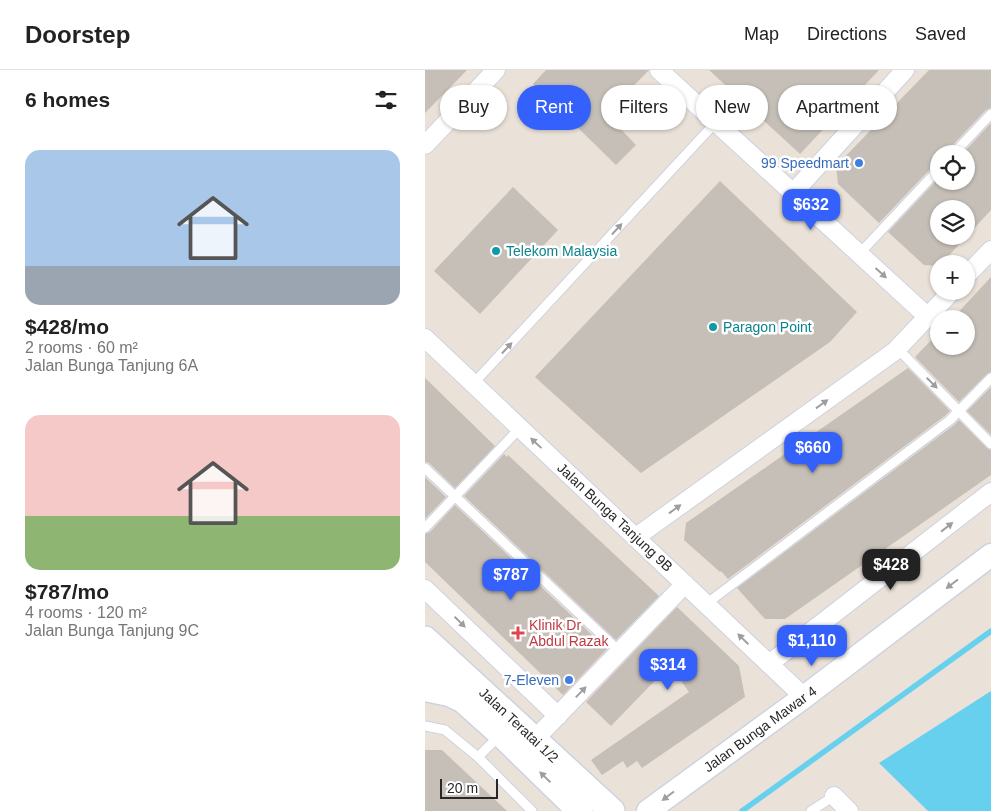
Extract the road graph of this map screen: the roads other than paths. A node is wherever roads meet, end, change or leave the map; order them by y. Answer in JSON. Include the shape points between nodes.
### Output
{"nodes":[{"id":1,"x":497,"y":70,"type":"edge"},
{"id":2,"x":659,"y":70,"type":"edge"},
{"id":3,"x":905,"y":70,"type":"edge"},
{"id":4,"x":696,"y":104,"type":"edge"},
{"id":5,"x":991,"y":114,"type":"edge"},
{"id":6,"x":709,"y":130,"type":"edge"},
{"id":7,"x":725,"y":130,"type":"edge"},
{"id":8,"x":425,"y":145,"type":"edge"},
{"id":9,"x":962,"y":145,"type":"edge"},
{"id":10,"x":930,"y":179,"type":"edge"},
{"id":11,"x":793,"y":193,"type":"junction"},
{"id":12,"x":991,"y":250,"type":"edge"},
{"id":13,"x":859,"y":254,"type":"junction"},
{"id":14,"x":975,"y":267,"type":"edge"},
{"id":15,"x":944,"y":300,"type":"edge"},
{"id":16,"x":928,"y":317,"type":"junction"},
{"id":17,"x":425,"y":338,"type":"edge"},
{"id":18,"x":897,"y":349,"type":"junction"},
{"id":19,"x":991,"y":378,"type":"edge"},
{"id":20,"x":473,"y":384,"type":"junction"},
{"id":21,"x":959,"y":411,"type":"junction"},
{"id":22,"x":520,"y":428,"type":"junction"},
{"id":23,"x":991,"y":444,"type":"edge"},
{"id":24,"x":425,"y":468,"type":"edge"},
{"id":25,"x":991,"y":492,"type":"edge"},
{"id":26,"x":455,"y":497,"type":"junction"},
{"id":27,"x":425,"y":528,"type":"edge"},
{"id":28,"x":636,"y":537,"type":"junction"},
{"id":29,"x":991,"y":555,"type":"edge"},
{"id":30,"x":685,"y":584,"type":"junction"},
{"id":31,"x":425,"y":589,"type":"edge"},
{"id":32,"x":706,"y":604,"type":"junction"},
{"id":33,"x":426,"y":649,"type":"edge"},
{"id":34,"x":620,"y":652,"type":"junction"},
{"id":35,"x":769,"y":664,"type":"junction"},
{"id":36,"x":425,"y":690,"type":"edge"},
{"id":37,"x":804,"y":696,"type":"junction"},
{"id":38,"x":469,"y":705,"type":"junction"},
{"id":39,"x":558,"y":716,"type":"junction"},
{"id":40,"x":425,"y":726,"type":"edge"},
{"id":41,"x":501,"y":734,"type":"junction"},
{"id":42,"x":535,"y":739,"type":"junction"},
{"id":43,"x":478,"y":757,"type":"junction"},
{"id":44,"x":834,"y":796,"type":"joint"},
{"id":45,"x":532,"y":811,"type":"edge"},
{"id":46,"x":580,"y":811,"type":"edge"},
{"id":47,"x":612,"y":811,"type":"edge"},
{"id":48,"x":648,"y":811,"type":"edge"},
{"id":49,"x":811,"y":811,"type":"edge"},
{"id":50,"x":849,"y":811,"type":"edge"}],
"edges":[{"from":1,"to":8,"type":"street"},
{"from":2,"to":4,"type":"street"},
{"from":3,"to":11,"type":"street"},
{"from":5,"to":9,"type":"lane"},
{"from":20,"to":6,"type":"lane","one_way":true},
{"from":7,"to":11,"type":"street"},
{"from":10,"to":13,"type":"lane"},
{"from":11,"to":13,"type":"street"},
{"from":12,"to":14,"type":"street"},
{"from":13,"to":16,"type":"street","one_way":true},
{"from":15,"to":16,"type":"street"},
{"from":16,"to":18,"type":"street"},
{"from":17,"to":20,"type":"street","name":"Jalan Bunga Tanjung 9B"},
{"from":18,"to":21,"type":"lane","one_way":true},
{"from":28,"to":18,"type":"street","one_way":true},
{"from":19,"to":21,"type":"lane"},
{"from":20,"to":22,"type":"street","name":"Jalan Bunga Tanjung 9B"},
{"from":21,"to":23,"type":"lane"},
{"from":21,"to":32,"type":"lane"},
{"from":22,"to":26,"type":"lane"},
{"from":28,"to":22,"type":"street","name":"Jalan Bunga Tanjung 9B","one_way":true},
{"from":24,"to":26,"type":"lane"},
{"from":35,"to":25,"type":"street","one_way":true},
{"from":26,"to":27,"type":"lane"},
{"from":26,"to":34,"type":"lane"},
{"from":28,"to":30,"type":"street","name":"Jalan Bunga Tanjung 9B"},
{"from":29,"to":37,"type":"street","name":"Jalan Bunga Mawar 4","one_way":true},
{"from":30,"to":32,"type":"street","name":"Jalan Bunga Tanjung 9B"},
{"from":30,"to":34,"type":"street"},
{"from":31,"to":39,"type":"street","one_way":true},
{"from":35,"to":32,"type":"street","name":"Jalan Bunga Tanjung 9B","one_way":true},
{"from":33,"to":38,"type":"main road","name":"Jalan Teratai 1/2"},
{"from":33,"to":42,"type":"main road","name":"Jalan Teratai 1/2"},
{"from":39,"to":34,"type":"street","one_way":true},
{"from":35,"to":37,"type":"street","name":"Jalan Bunga Tanjung 9B"},
{"from":36,"to":38,"type":"street","via":[[449,695]]},
{"from":37,"to":48,"type":"street","name":"Jalan Bunga Mawar 4","one_way":true},
{"from":38,"to":41,"type":"main road","name":"Jalan Teratai 1/2"},
{"from":39,"to":42,"type":"street"},
{"from":40,"to":43,"type":"lane","via":[[445,730]]},
{"from":41,"to":43,"type":"lane"},
{"from":46,"to":41,"type":"main road","name":"Jalan Teratai 1/2","one_way":true},
{"from":42,"to":47,"type":"main road","name":"Jalan Teratai 1/2"},
{"from":43,"to":45,"type":"lane"},
{"from":44,"to":49,"type":"lane"},
{"from":44,"to":50,"type":"street"}]}
